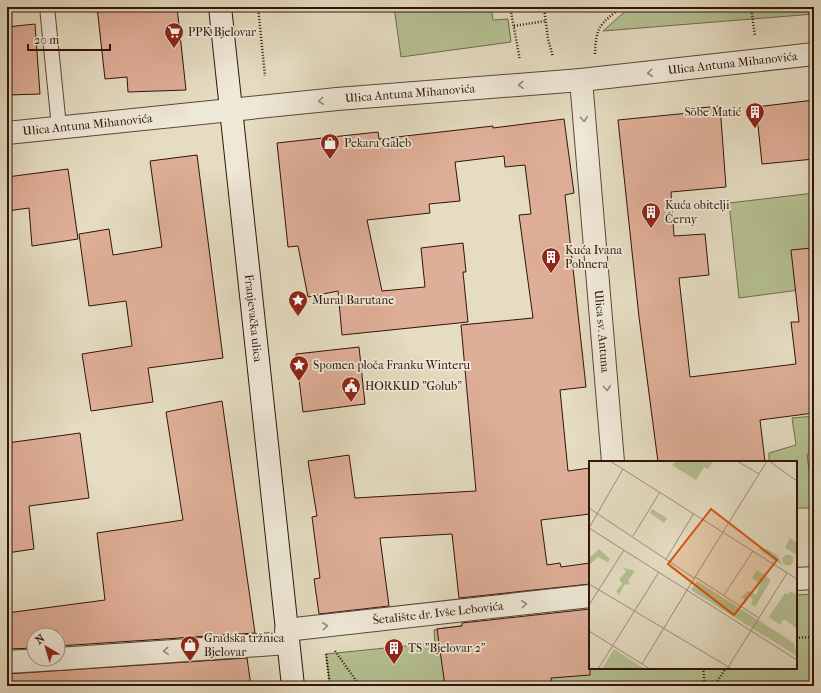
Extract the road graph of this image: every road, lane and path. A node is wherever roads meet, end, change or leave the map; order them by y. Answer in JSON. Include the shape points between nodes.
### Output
{"nodes":[{"id":1,"x":47,"y":7,"type":"edge"},
{"id":2,"x":220,"y":7,"type":"edge"},
{"id":3,"x":258,"y":7,"type":"edge"},
{"id":4,"x":510,"y":7,"type":"edge"},
{"id":5,"x":544,"y":7,"type":"edge"},
{"id":6,"x":622,"y":7,"type":"edge"},
{"id":7,"x":751,"y":7,"type":"edge"},
{"id":8,"x":545,"y":21,"type":"junction"},
{"id":9,"x":514,"y":26,"type":"junction"},
{"id":10,"x":756,"y":42,"type":"dead end"},
{"id":11,"x":814,"y":54,"type":"edge"},
{"id":12,"x":595,"y":57,"type":"dead end"},
{"id":13,"x":554,"y":60,"type":"dead end"},
{"id":14,"x":520,"y":64,"type":"dead end"},
{"id":15,"x":265,"y":76,"type":"dead end"},
{"id":16,"x":580,"y":80,"type":"junction"},
{"id":17,"x":232,"y":110,"type":"junction"},
{"id":18,"x":59,"y":128,"type":"junction"},
{"id":19,"x":7,"y":133,"type":"edge"},
{"id":20,"x":613,"y":461,"type":"edge"},
{"id":21,"x":814,"y":578,"type":"edge"},
{"id":22,"x":797,"y":580,"type":"edge"},
{"id":23,"x":589,"y":596,"type":"edge"},
{"id":24,"x":320,"y":626,"type":"junction"},
{"id":25,"x":287,"y":636,"type":"junction"},
{"id":26,"x":814,"y":637,"type":"edge"},
{"id":27,"x":797,"y":638,"type":"edge"},
{"id":28,"x":326,"y":654,"type":"dead end"},
{"id":29,"x":66,"y":658,"type":"edge"},
{"id":30,"x":26,"y":661,"type":"edge"},
{"id":31,"x":7,"y":662,"type":"edge"},
{"id":32,"x":703,"y":669,"type":"edge"},
{"id":33,"x":725,"y":669,"type":"edge"},
{"id":34,"x":293,"y":686,"type":"edge"},
{"id":35,"x":330,"y":686,"type":"edge"},
{"id":36,"x":360,"y":686,"type":"edge"},
{"id":37,"x":705,"y":686,"type":"edge"},
{"id":38,"x":714,"y":686,"type":"edge"}],
"edges":[{"from":1,"to":18,"type":"lane"},
{"from":2,"to":17,"type":"street","name":"Franjevačka ulica"},
{"from":3,"to":15,"type":"path"},
{"from":4,"to":9,"type":"path"},
{"from":5,"to":8,"type":"path"},
{"from":6,"to":12,"type":"path","via":[[601,24],[596,35]]},
{"from":7,"to":10,"type":"path"},
{"from":8,"to":9,"type":"path"},
{"from":8,"to":13,"type":"path"},
{"from":9,"to":14,"type":"path"},
{"from":11,"to":16,"type":"street","name":"Ulica Antuna Mihanovića","one_way":true},
{"from":16,"to":17,"type":"street","name":"Ulica Antuna Mihanovića","one_way":true},
{"from":16,"to":20,"type":"street","name":"Ulica sv. Antuna","one_way":true},
{"from":17,"to":18,"type":"street","name":"Ulica Antuna Mihanovića"},
{"from":17,"to":25,"type":"street","name":"Franjevačka ulica"},
{"from":18,"to":19,"type":"street","name":"Ulica Antuna Mihanovića"},
{"from":21,"to":22,"type":"street"},
{"from":24,"to":23,"type":"street","name":"Šetalište dr. Ivše Lebovića","one_way":true},
{"from":24,"to":25,"type":"street","name":"Šetalište dr. Ivše Lebovića"},
{"from":24,"to":36,"type":"path"},
{"from":25,"to":29,"type":"street","name":"Šetalište dr. Ivše Lebovića","one_way":true},
{"from":25,"to":34,"type":"street","name":"Franjevačka ulica"},
{"from":26,"to":27,"type":"path"},
{"from":28,"to":35,"type":"path"},
{"from":30,"to":31,"type":"street","name":"Šetalište dr. Ivše Lebovića"},
{"from":32,"to":37,"type":"path"},
{"from":33,"to":38,"type":"path"}]}
